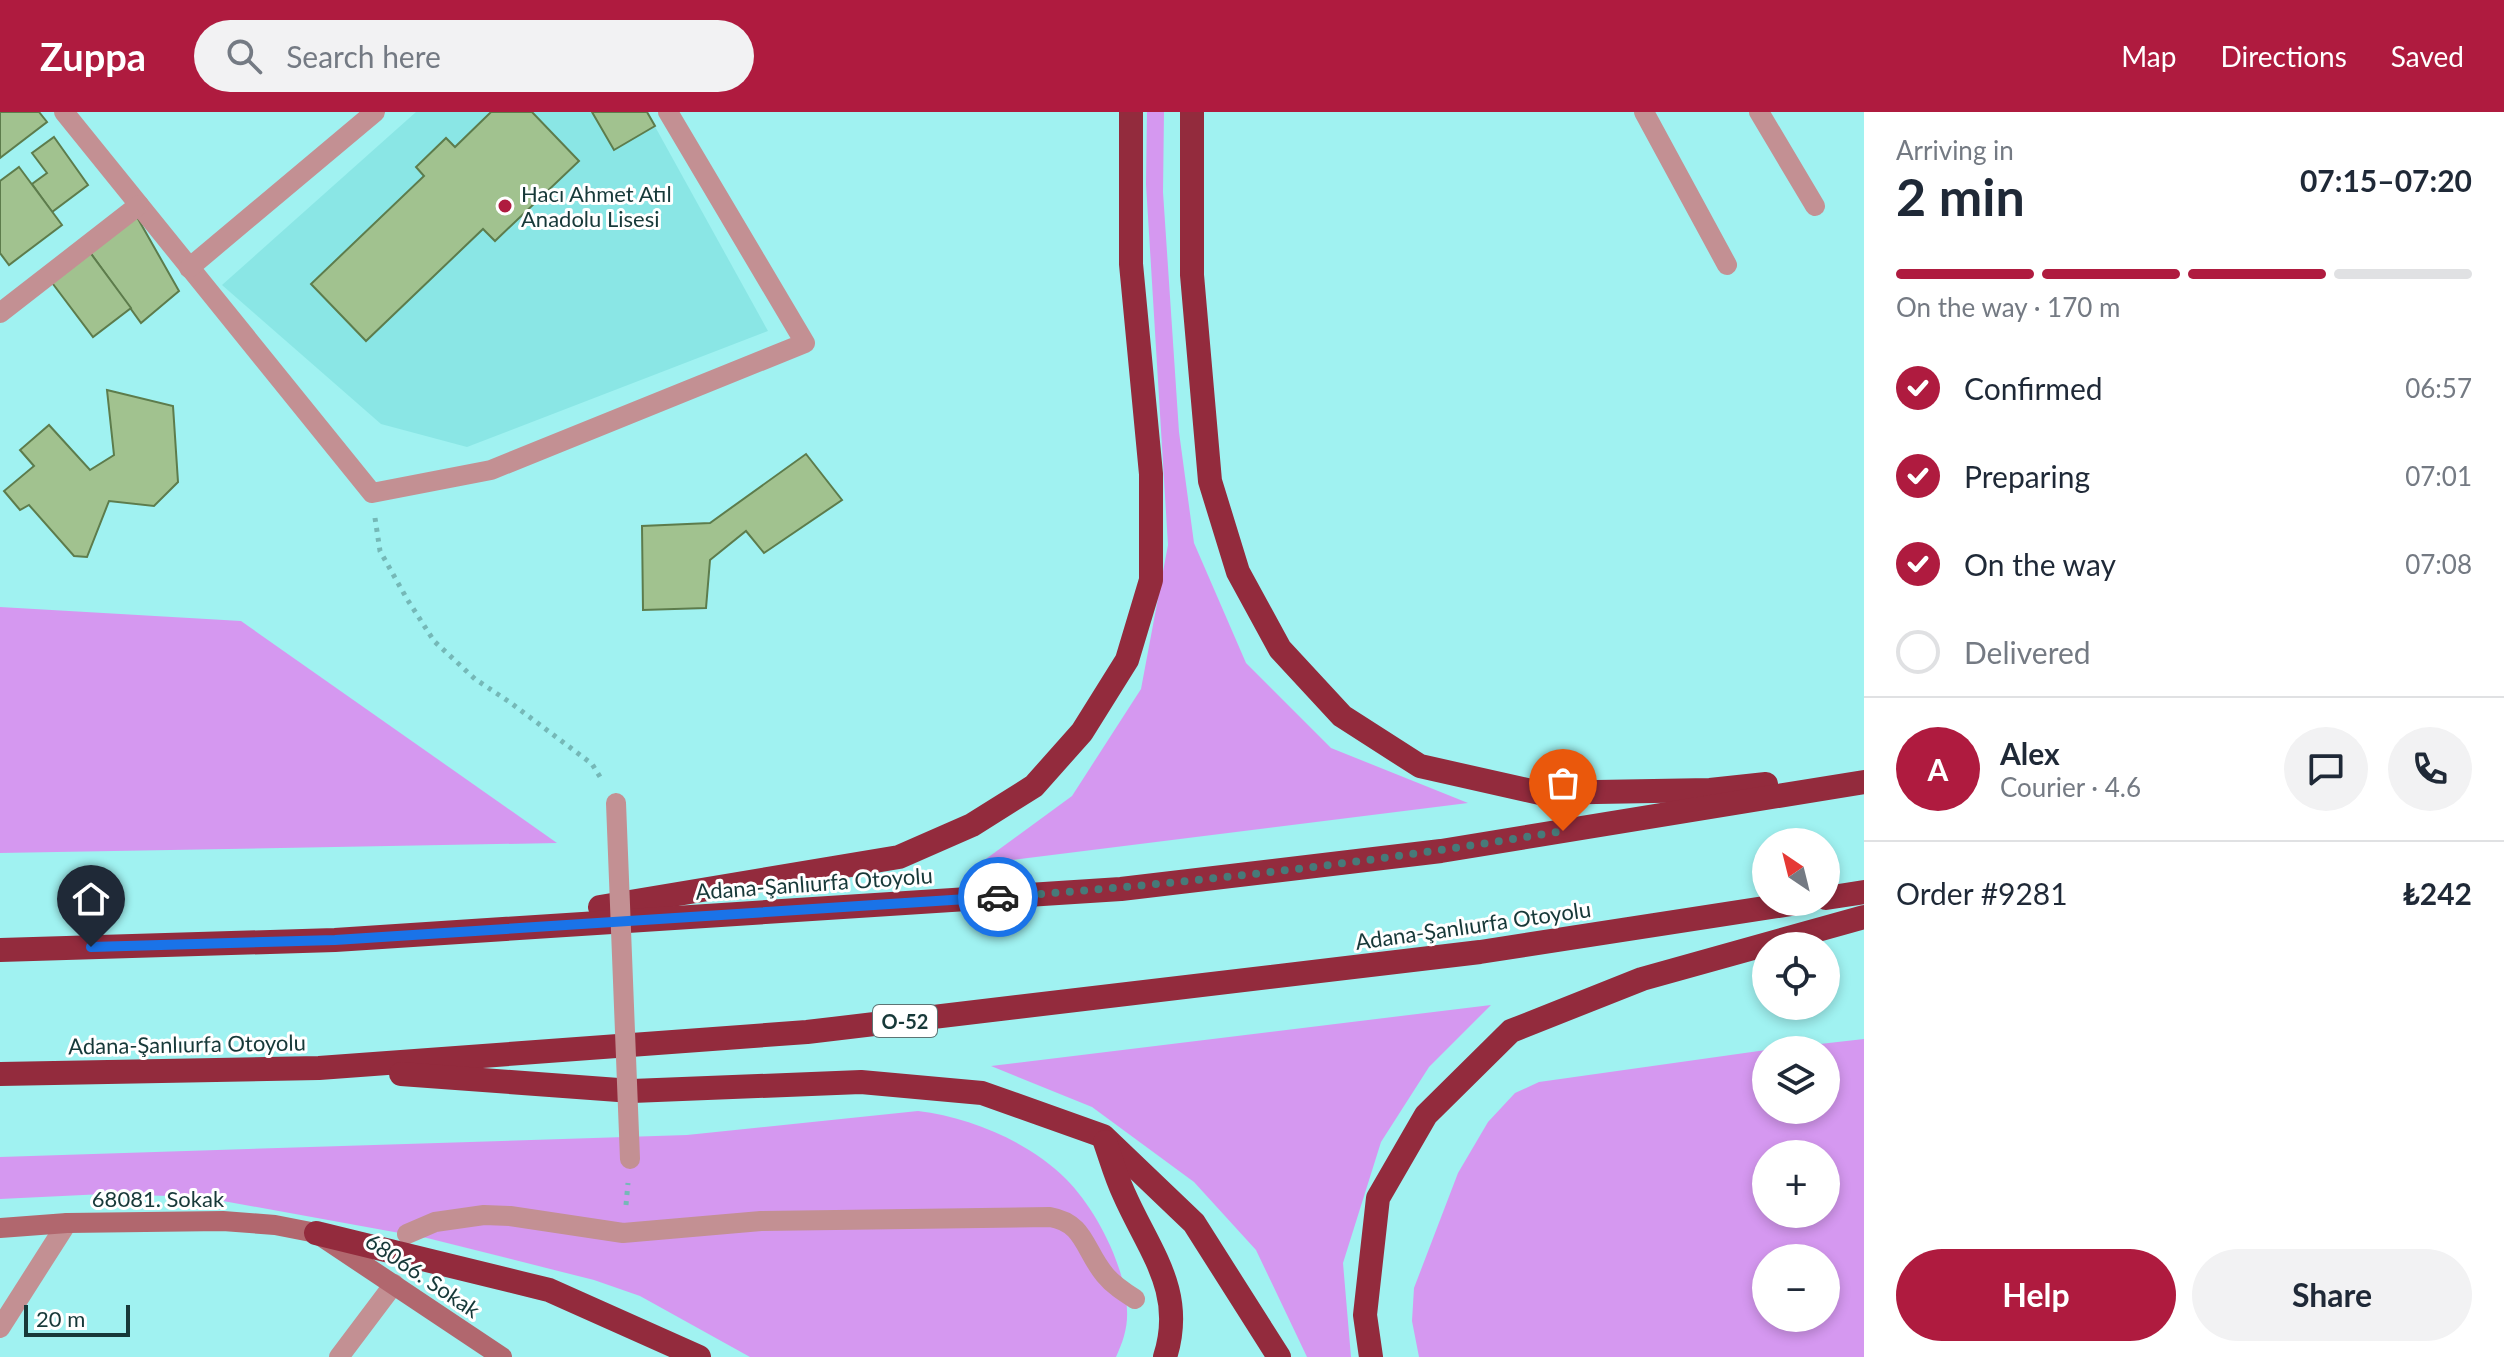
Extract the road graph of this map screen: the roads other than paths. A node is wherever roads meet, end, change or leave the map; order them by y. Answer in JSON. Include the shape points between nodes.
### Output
{"nodes":[{"id":1,"x":64,"y":112,"type":"edge"},
{"id":2,"x":375,"y":112,"type":"edge"},
{"id":3,"x":668,"y":112,"type":"edge"},
{"id":4,"x":1131,"y":112,"type":"edge"},
{"id":5,"x":1192,"y":112,"type":"edge"},
{"id":6,"x":1644,"y":112,"type":"edge"},
{"id":7,"x":1759,"y":112,"type":"edge"},
{"id":8,"x":139,"y":205,"type":"junction"},
{"id":9,"x":1815,"y":206,"type":"dead end"},
{"id":10,"x":1727,"y":265,"type":"dead end"},
{"id":11,"x":189,"y":268,"type":"junction"},
{"id":12,"x":0,"y":313,"type":"edge"},
{"id":13,"x":1864,"y":773,"type":"edge"},
{"id":14,"x":1864,"y":782,"type":"edge"},
{"id":15,"x":616,"y":803,"type":"road end"},
{"id":16,"x":1864,"y":892,"type":"edge"},
{"id":17,"x":1840,"y":896,"type":"edge"},
{"id":18,"x":1752,"y":910,"type":"edge"},
{"id":19,"x":1864,"y":917,"type":"edge"},
{"id":20,"x":335,"y":940,"type":"junction"},
{"id":21,"x":0,"y":950,"type":"edge"},
{"id":22,"x":319,"y":1068,"type":"junction"},
{"id":23,"x":0,"y":1074,"type":"edge"},
{"id":24,"x":1103,"y":1136,"type":"junction"},
{"id":25,"x":630,"y":1159,"type":"road end"},
{"id":26,"x":67,"y":1223,"type":"junction"},
{"id":27,"x":0,"y":1228,"type":"edge"},
{"id":28,"x":316,"y":1233,"type":"junction"},
{"id":29,"x":407,"y":1234,"type":"dead end"},
{"id":30,"x":394,"y":1284,"type":"junction"},
{"id":31,"x":1135,"y":1299,"type":"dead end"},
{"id":32,"x":0,"y":1328,"type":"edge"},
{"id":33,"x":339,"y":1357,"type":"edge"},
{"id":34,"x":502,"y":1357,"type":"edge"},
{"id":35,"x":699,"y":1357,"type":"edge"},
{"id":36,"x":1165,"y":1357,"type":"edge"},
{"id":37,"x":1279,"y":1357,"type":"edge"},
{"id":38,"x":1371,"y":1357,"type":"edge"}],
"edges":[{"from":1,"to":8,"type":"street"},
{"from":2,"to":11,"type":"street"},
{"from":3,"to":11,"type":"street","via":[[805,343],[491,470],[372,493]]},
{"from":4,"to":20,"type":"highway","via":[[1131,264],[1151,474],[1151,580],[1127,660],[1082,732],[1034,786],[972,825],[899,857],[629,904]]},
{"from":5,"to":13,"type":"highway","via":[[1192,275],[1210,481],[1238,572],[1280,649],[1342,716],[1420,766],[1540,793],[1710,790]]},
{"from":6,"to":10,"type":"street"},
{"from":7,"to":9,"type":"street"},
{"from":8,"to":11,"type":"street"},
{"from":8,"to":12,"type":"street"},
{"from":14,"to":20,"type":"highway","name":"Adana-Şanlıurfa Otoyolu","via":[[1441,851],[1121,889]]},
{"from":15,"to":25,"type":"street","bridge":true},
{"from":16,"to":17,"type":"highway"},
{"from":18,"to":22,"type":"highway","name":"Adana-Şanlıurfa Otoyolu","number":"O-52","via":[[1480,952],[822,1030]]},
{"from":19,"to":38,"type":"highway","via":[[1642,979],[1511,1031],[1426,1115],[1378,1198],[1365,1315]]},
{"from":20,"to":21,"type":"highway","name":"Adana-Şanlıurfa Otoyolu"},
{"from":22,"to":23,"type":"highway","name":"Adana-Şanlıurfa Otoyolu","number":"O-52"},
{"from":22,"to":24,"type":"highway","via":[[632,1091],[861,1082],[982,1093]]},
{"from":24,"to":36,"type":"highway","via":[[1124,1193],[1166,1277],[1173,1334]]},
{"from":24,"to":37,"type":"highway","via":[[1194,1223]]},
{"from":26,"to":27,"type":"main road","name":"68081. Sokak"},
{"from":26,"to":28,"type":"main road","name":"68081. Sokak","via":[[223,1221]]},
{"from":26,"to":32,"type":"street"},
{"from":28,"to":30,"type":"main road","name":"68066. Sokak"},
{"from":28,"to":35,"type":"highway","via":[[549,1290]]},
{"from":29,"to":31,"type":"street","via":[[435,1222],[484,1215],[623,1233],[761,1221],[1050,1217],[1076,1228],[1106,1277]]},
{"from":30,"to":33,"type":"street"},
{"from":30,"to":34,"type":"main road","name":"68066. Sokak"}]}
